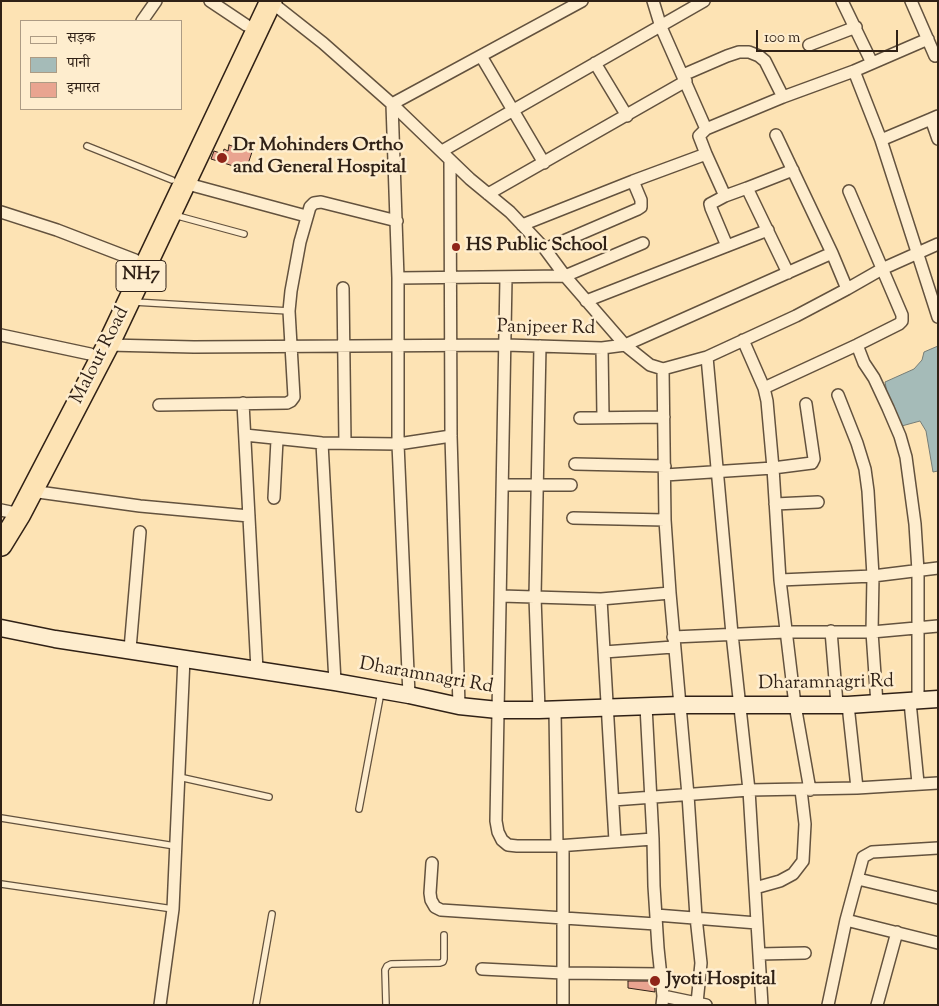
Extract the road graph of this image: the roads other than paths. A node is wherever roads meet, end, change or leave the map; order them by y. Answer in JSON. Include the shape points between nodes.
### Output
{"nodes":[{"id":1,"x":156,"y":1,"type":"edge"},
{"id":2,"x":210,"y":1,"type":"edge"},
{"id":3,"x":258,"y":1,"type":"edge"},
{"id":4,"x":271,"y":1,"type":"edge"},
{"id":5,"x":582,"y":1,"type":"edge"},
{"id":6,"x":653,"y":1,"type":"edge"},
{"id":7,"x":704,"y":1,"type":"edge"},
{"id":8,"x":842,"y":1,"type":"edge"},
{"id":9,"x":910,"y":1,"type":"edge"},
{"id":10,"x":143,"y":20,"type":"edge"},
{"id":11,"x":246,"y":25,"type":"junction"},
{"id":12,"x":661,"y":27,"type":"junction"},
{"id":13,"x":856,"y":27,"type":"junction"},
{"id":14,"x":928,"y":39,"type":"junction"},
{"id":15,"x":809,"y":45,"type":"dead end"},
{"id":16,"x":481,"y":56,"type":"junction"},
{"id":17,"x":934,"y":56,"type":"dead end"},
{"id":18,"x":595,"y":63,"type":"junction"},
{"id":19,"x":872,"y":63,"type":"junction"},
{"id":20,"x":854,"y":70,"type":"junction"},
{"id":21,"x":685,"y":78,"type":"junction"},
{"id":22,"x":783,"y":96,"type":"junction"},
{"id":23,"x":392,"y":104,"type":"junction"},
{"id":24,"x":513,"y":110,"type":"junction"},
{"id":25,"x":627,"y":116,"type":"junction"},
{"id":26,"x":934,"y":118,"type":"edge"},
{"id":27,"x":706,"y":129,"type":"junction"},
{"id":28,"x":776,"y":135,"type":"dead end"},
{"id":29,"x":938,"y":139,"type":"edge"},
{"id":30,"x":881,"y":140,"type":"junction"},
{"id":31,"x":87,"y":146,"type":"dead end"},
{"id":32,"x":706,"y":154,"type":"junction"},
{"id":33,"x":446,"y":155,"type":"junction"},
{"id":34,"x":544,"y":163,"type":"junction"},
{"id":35,"x":793,"y":170,"type":"junction"},
{"id":36,"x":633,"y":181,"type":"junction"},
{"id":37,"x":178,"y":182,"type":"junction"},
{"id":38,"x":747,"y":188,"type":"junction"},
{"id":39,"x":849,"y":191,"type":"dead end"},
{"id":40,"x":488,"y":194,"type":"junction"},
{"id":41,"x":725,"y":196,"type":"junction"},
{"id":42,"x":1,"y":212,"type":"edge"},
{"id":43,"x":170,"y":214,"type":"junction"},
{"id":44,"x":306,"y":216,"type":"junction"},
{"id":45,"x":397,"y":221,"type":"junction"},
{"id":46,"x":522,"y":225,"type":"junction"},
{"id":47,"x":768,"y":230,"type":"junction"},
{"id":48,"x":244,"y":234,"type":"dead end"},
{"id":49,"x":643,"y":243,"type":"dead end"},
{"id":50,"x":938,"y":244,"type":"edge"},
{"id":51,"x":727,"y":246,"type":"junction"},
{"id":52,"x":545,"y":249,"type":"junction"},
{"id":53,"x":832,"y":253,"type":"junction"},
{"id":54,"x":916,"y":254,"type":"junction"},
{"id":55,"x":135,"y":260,"type":"junction"},
{"id":56,"x":882,"y":269,"type":"junction"},
{"id":57,"x":788,"y":273,"type":"junction"},
{"id":58,"x":565,"y":276,"type":"junction"},
{"id":59,"x":398,"y":278,"type":"junction"},
{"id":60,"x":450,"y":278,"type":"junction"},
{"id":61,"x":506,"y":278,"type":"junction"},
{"id":62,"x":343,"y":288,"type":"dead end"},
{"id":63,"x":847,"y":290,"type":"junction"},
{"id":64,"x":129,"y":301,"type":"junction"},
{"id":65,"x":586,"y":301,"type":"junction"},
{"id":66,"x":289,"y":311,"type":"junction"},
{"id":67,"x":938,"y":317,"type":"edge"},
{"id":68,"x":1,"y":335,"type":"edge"},
{"id":69,"x":743,"y":340,"type":"junction"},
{"id":70,"x":506,"y":345,"type":"junction"},
{"id":71,"x":625,"y":345,"type":"junction"},
{"id":72,"x":857,"y":345,"type":"junction"},
{"id":73,"x":291,"y":346,"type":"junction"},
{"id":74,"x":344,"y":346,"type":"junction"},
{"id":75,"x":399,"y":346,"type":"junction"},
{"id":76,"x":449,"y":346,"type":"junction"},
{"id":77,"x":540,"y":346,"type":"junction"},
{"id":78,"x":602,"y":348,"type":"junction"},
{"id":79,"x":99,"y":350,"type":"junction"},
{"id":80,"x":706,"y":358,"type":"junction"},
{"id":81,"x":663,"y":369,"type":"junction"},
{"id":82,"x":764,"y":388,"type":"junction"},
{"id":83,"x":838,"y":395,"type":"dead end"},
{"id":84,"x":243,"y":404,"type":"junction"},
{"id":85,"x":806,"y":404,"type":"dead end"},
{"id":86,"x":160,"y":405,"type":"dead end"},
{"id":87,"x":603,"y":417,"type":"junction"},
{"id":88,"x":664,"y":417,"type":"junction"},
{"id":89,"x":580,"y":418,"type":"dead end"},
{"id":90,"x":245,"y":435,"type":"junction"},
{"id":91,"x":451,"y":436,"type":"junction"},
{"id":92,"x":277,"y":440,"type":"junction"},
{"id":93,"x":322,"y":443,"type":"junction"},
{"id":94,"x":345,"y":443,"type":"junction"},
{"id":95,"x":398,"y":444,"type":"junction"},
{"id":96,"x":575,"y":464,"type":"dead end"},
{"id":97,"x":773,"y":468,"type":"junction"},
{"id":98,"x":665,"y":471,"type":"junction"},
{"id":99,"x":718,"y":473,"type":"junction"},
{"id":100,"x":537,"y":485,"type":"junction"},
{"id":101,"x":571,"y":485,"type":"dead end"},
{"id":102,"x":503,"y":486,"type":"junction"},
{"id":103,"x":32,"y":492,"type":"junction"},
{"id":104,"x":274,"y":498,"type":"dead end"},
{"id":105,"x":818,"y":502,"type":"dead end"},
{"id":106,"x":775,"y":504,"type":"junction"},
{"id":107,"x":8,"y":515,"type":"edge"},
{"id":108,"x":249,"y":516,"type":"junction"},
{"id":109,"x":573,"y":518,"type":"dead end"},
{"id":110,"x":665,"y":520,"type":"junction"},
{"id":111,"x":140,"y":532,"type":"dead end"},
{"id":112,"x":1,"y":545,"type":"edge"},
{"id":113,"x":938,"y":568,"type":"edge"},
{"id":114,"x":918,"y":571,"type":"junction"},
{"id":115,"x":873,"y":576,"type":"junction"},
{"id":116,"x":780,"y":580,"type":"junction"},
{"id":117,"x":670,"y":593,"type":"junction"},
{"id":118,"x":501,"y":596,"type":"junction"},
{"id":119,"x":535,"y":598,"type":"junction"},
{"id":120,"x":601,"y":599,"type":"junction"},
{"id":121,"x":938,"y":626,"type":"edge"},
{"id":122,"x":1,"y":628,"type":"edge"},
{"id":123,"x":917,"y":628,"type":"junction"},
{"id":124,"x":786,"y":632,"type":"junction"},
{"id":125,"x":832,"y":632,"type":"junction"},
{"id":126,"x":872,"y":632,"type":"junction"},
{"id":127,"x":732,"y":634,"type":"junction"},
{"id":128,"x":673,"y":642,"type":"junction"},
{"id":129,"x":130,"y":649,"type":"junction"},
{"id":130,"x":604,"y":652,"type":"junction"},
{"id":131,"x":184,"y":658,"type":"junction"},
{"id":132,"x":257,"y":670,"type":"junction"},
{"id":133,"x":335,"y":682,"type":"junction"},
{"id":134,"x":381,"y":690,"type":"junction"},
{"id":135,"x":409,"y":695,"type":"junction"},
{"id":136,"x":938,"y":700,"type":"edge"},
{"id":137,"x":914,"y":702,"type":"junction"},
{"id":138,"x":877,"y":704,"type":"junction"},
{"id":139,"x":680,"y":705,"type":"junction"},
{"id":140,"x":741,"y":705,"type":"junction"},
{"id":141,"x":796,"y":705,"type":"junction"},
{"id":142,"x":843,"y":705,"type":"junction"},
{"id":143,"x":459,"y":706,"type":"junction"},
{"id":144,"x":646,"y":706,"type":"junction"},
{"id":145,"x":606,"y":708,"type":"junction"},
{"id":146,"x":498,"y":710,"type":"junction"},
{"id":147,"x":547,"y":710,"type":"junction"},
{"id":148,"x":179,"y":777,"type":"junction"},
{"id":149,"x":918,"y":783,"type":"junction"},
{"id":150,"x":938,"y":783,"type":"edge"},
{"id":151,"x":857,"y":788,"type":"junction"},
{"id":152,"x":749,"y":790,"type":"junction"},
{"id":153,"x":806,"y":790,"type":"junction"},
{"id":154,"x":688,"y":795,"type":"junction"},
{"id":155,"x":651,"y":796,"type":"junction"},
{"id":156,"x":269,"y":797,"type":"dead end"},
{"id":157,"x":613,"y":800,"type":"junction"},
{"id":158,"x":359,"y":809,"type":"dead end"},
{"id":159,"x":1,"y":818,"type":"edge"},
{"id":160,"x":653,"y":839,"type":"junction"},
{"id":161,"x":615,"y":841,"type":"junction"},
{"id":162,"x":175,"y":846,"type":"junction"},
{"id":163,"x":560,"y":846,"type":"junction"},
{"id":164,"x":938,"y":848,"type":"edge"},
{"id":165,"x":432,"y":863,"type":"dead end"},
{"id":166,"x":858,"y":879,"type":"junction"},
{"id":167,"x":1,"y":884,"type":"edge"},
{"id":168,"x":755,"y":888,"type":"junction"},
{"id":169,"x":938,"y":898,"type":"edge"},
{"id":170,"x":173,"y":909,"type":"junction"},
{"id":171,"x":272,"y":914,"type":"dead end"},
{"id":172,"x":696,"y":918,"type":"junction"},
{"id":173,"x":563,"y":919,"type":"junction"},
{"id":174,"x":656,"y":920,"type":"junction"},
{"id":175,"x":846,"y":920,"type":"junction"},
{"id":176,"x":757,"y":923,"type":"junction"},
{"id":177,"x":897,"y":932,"type":"junction"},
{"id":178,"x":444,"y":935,"type":"dead end"},
{"id":179,"x":938,"y":943,"type":"edge"},
{"id":180,"x":805,"y":953,"type":"dead end"},
{"id":181,"x":759,"y":954,"type":"junction"},
{"id":182,"x":482,"y":969,"type":"dead end"},
{"id":183,"x":563,"y":973,"type":"junction"},
{"id":184,"x":661,"y":974,"type":"junction"},
{"id":185,"x":662,"y":1000,"type":"edge"},
{"id":186,"x":701,"y":1004,"type":"edge"},
{"id":187,"x":160,"y":1005,"type":"edge"},
{"id":188,"x":256,"y":1005,"type":"edge"},
{"id":189,"x":386,"y":1005,"type":"edge"},
{"id":190,"x":563,"y":1005,"type":"edge"},
{"id":191,"x":762,"y":1005,"type":"edge"},
{"id":192,"x":828,"y":1005,"type":"edge"},
{"id":193,"x":877,"y":1005,"type":"edge"}],
"edges":[{"from":1,"to":10,"type":"street"},
{"from":2,"to":11,"type":"street"},
{"from":3,"to":11,"type":"highway","name":"Malout Road","number":"NH7"},
{"from":4,"to":23,"type":"street"},
{"from":4,"to":37,"type":"highway","name":"Malout Road","number":"NH7"},
{"from":5,"to":16,"type":"street"},
{"from":6,"to":12,"type":"street"},
{"from":7,"to":12,"type":"street"},
{"from":8,"to":13,"type":"street"},
{"from":9,"to":14,"type":"street"},
{"from":11,"to":37,"type":"highway","name":"Malout Road","number":"NH7"},
{"from":12,"to":18,"type":"street"},
{"from":12,"to":21,"type":"street"},
{"from":13,"to":15,"type":"street"},
{"from":13,"to":19,"type":"street"},
{"from":14,"to":17,"type":"street"},
{"from":14,"to":19,"type":"street"},
{"from":16,"to":23,"type":"street"},
{"from":16,"to":24,"type":"street"},
{"from":18,"to":24,"type":"street"},
{"from":18,"to":25,"type":"street"},
{"from":19,"to":20,"type":"street"},
{"from":20,"to":22,"type":"street"},
{"from":20,"to":30,"type":"street"},
{"from":21,"to":22,"type":"street","via":[[727,56],[749,52],[765,60]]},
{"from":21,"to":25,"type":"street"},
{"from":21,"to":27,"type":"street"},
{"from":22,"to":27,"type":"street"},
{"from":23,"to":33,"type":"street"},
{"from":23,"to":45,"type":"street"},
{"from":24,"to":33,"type":"street"},
{"from":24,"to":34,"type":"street"},
{"from":25,"to":34,"type":"street"},
{"from":26,"to":29,"type":"street"},
{"from":26,"to":30,"type":"street"},
{"from":27,"to":32,"type":"street","via":[[699,136]]},
{"from":28,"to":35,"type":"street"},
{"from":30,"to":54,"type":"street"},
{"from":31,"to":37,"type":"lane"},
{"from":32,"to":36,"type":"street"},
{"from":32,"to":41,"type":"street"},
{"from":33,"to":40,"type":"street"},
{"from":33,"to":60,"type":"street"},
{"from":34,"to":40,"type":"street"},
{"from":35,"to":38,"type":"street"},
{"from":35,"to":53,"type":"street"},
{"from":36,"to":46,"type":"street"},
{"from":36,"to":52,"type":"street","via":[[641,207]]},
{"from":37,"to":43,"type":"highway","name":"Malout Road","number":"NH7"},
{"from":37,"to":44,"type":"street"},
{"from":37,"to":55,"type":"highway","name":"Malout Road","number":"NH7"},
{"from":38,"to":41,"type":"street"},
{"from":38,"to":47,"type":"street"},
{"from":39,"to":56,"type":"street"},
{"from":40,"to":46,"type":"street"},
{"from":41,"to":51,"type":"street","via":[[710,204]]},
{"from":42,"to":55,"type":"street"},
{"from":43,"to":48,"type":"lane"},
{"from":43,"to":64,"type":"highway","name":"Malout Road","number":"NH7"},
{"from":44,"to":45,"type":"street","via":[[314,203],[321,202]]},
{"from":44,"to":66,"type":"street"},
{"from":45,"to":59,"type":"street"},
{"from":46,"to":52,"type":"street"},
{"from":47,"to":51,"type":"street"},
{"from":47,"to":57,"type":"street"},
{"from":49,"to":58,"type":"street"},
{"from":50,"to":54,"type":"street"},
{"from":51,"to":65,"type":"street"},
{"from":52,"to":58,"type":"street"},
{"from":53,"to":57,"type":"street","name":"Panjpeer Rd"},
{"from":53,"to":63,"type":"street"},
{"from":54,"to":56,"type":"street"},
{"from":54,"to":67,"type":"street"},
{"from":55,"to":79,"type":"highway","name":"Malout Road","number":"NH7"},
{"from":56,"to":63,"type":"street"},
{"from":56,"to":72,"type":"street","via":[[902,320]]},
{"from":57,"to":71,"type":"street","name":"Panjpeer Rd"},
{"from":58,"to":61,"type":"street"},
{"from":58,"to":65,"type":"street"},
{"from":59,"to":60,"type":"street"},
{"from":59,"to":75,"type":"street"},
{"from":60,"to":61,"type":"street"},
{"from":60,"to":76,"type":"street"},
{"from":61,"to":70,"type":"street"},
{"from":62,"to":74,"type":"street"},
{"from":63,"to":69,"type":"street"},
{"from":64,"to":66,"type":"lane"},
{"from":64,"to":79,"type":"highway","name":"Malout Road","number":"NH7"},
{"from":65,"to":71,"type":"street"},
{"from":66,"to":73,"type":"street"},
{"from":68,"to":79,"type":"street","name":"Panjpeer Rd"},
{"from":69,"to":80,"type":"street"},
{"from":69,"to":82,"type":"street"},
{"from":70,"to":76,"type":"street","name":"Panjpeer Rd"},
{"from":70,"to":77,"type":"street","name":"Panjpeer Rd"},
{"from":70,"to":102,"type":"street"},
{"from":71,"to":78,"type":"street","name":"Panjpeer Rd"},
{"from":71,"to":81,"type":"street","via":[[650,365]]},
{"from":72,"to":82,"type":"street"},
{"from":72,"to":114,"type":"street","via":[[888,408],[904,450]]},
{"from":73,"to":74,"type":"street","name":"Panjpeer Rd"},
{"from":73,"to":79,"type":"street","name":"Panjpeer Rd"},
{"from":73,"to":84,"type":"street","via":[[294,397],[291,401]]},
{"from":74,"to":75,"type":"street","name":"Panjpeer Rd"},
{"from":74,"to":94,"type":"street"},
{"from":75,"to":76,"type":"street","name":"Panjpeer Rd"},
{"from":75,"to":95,"type":"street"},
{"from":76,"to":91,"type":"street"},
{"from":77,"to":78,"type":"street","name":"Panjpeer Rd"},
{"from":77,"to":100,"type":"street"},
{"from":78,"to":87,"type":"street"},
{"from":79,"to":103,"type":"highway","name":"Malout Road","number":"NH7"},
{"from":79,"to":107,"type":"highway","name":"Malout Road","number":"NH7"},
{"from":80,"to":81,"type":"street"},
{"from":80,"to":99,"type":"street"},
{"from":81,"to":88,"type":"street"},
{"from":82,"to":97,"type":"street"},
{"from":83,"to":115,"type":"street","via":[[865,469]]},
{"from":84,"to":86,"type":"street"},
{"from":84,"to":90,"type":"street"},
{"from":85,"to":97,"type":"street","via":[[812,463]]},
{"from":87,"to":88,"type":"street"},
{"from":87,"to":89,"type":"street"},
{"from":88,"to":98,"type":"street"},
{"from":90,"to":92,"type":"street"},
{"from":90,"to":108,"type":"street"},
{"from":91,"to":95,"type":"street"},
{"from":91,"to":143,"type":"street"},
{"from":92,"to":93,"type":"street"},
{"from":92,"to":104,"type":"street"},
{"from":93,"to":94,"type":"street"},
{"from":93,"to":133,"type":"street"},
{"from":94,"to":95,"type":"street"},
{"from":95,"to":135,"type":"street"},
{"from":96,"to":98,"type":"street"},
{"from":97,"to":99,"type":"street"},
{"from":97,"to":106,"type":"street"},
{"from":98,"to":99,"type":"street"},
{"from":98,"to":110,"type":"street"},
{"from":99,"to":127,"type":"street"},
{"from":100,"to":101,"type":"street"},
{"from":100,"to":102,"type":"street"},
{"from":100,"to":119,"type":"street"},
{"from":102,"to":118,"type":"street"},
{"from":103,"to":107,"type":"highway","name":"Malout Road","number":"NH7"},
{"from":103,"to":108,"type":"street"},
{"from":105,"to":106,"type":"street"},
{"from":106,"to":116,"type":"street"},
{"from":107,"to":112,"type":"highway","name":"Malout Road","number":"NH7"},
{"from":108,"to":132,"type":"street"},
{"from":109,"to":110,"type":"street"},
{"from":110,"to":117,"type":"street"},
{"from":111,"to":129,"type":"street"},
{"from":113,"to":114,"type":"street"},
{"from":114,"to":115,"type":"street"},
{"from":114,"to":123,"type":"street"},
{"from":115,"to":116,"type":"street"},
{"from":115,"to":126,"type":"street"},
{"from":116,"to":124,"type":"street"},
{"from":117,"to":120,"type":"street"},
{"from":117,"to":128,"type":"street"},
{"from":118,"to":119,"type":"street"},
{"from":118,"to":146,"type":"street"},
{"from":119,"to":120,"type":"street"},
{"from":119,"to":147,"type":"street"},
{"from":120,"to":130,"type":"street"},
{"from":121,"to":123,"type":"street"},
{"from":122,"to":129,"type":"street","name":"Dharamnagri Rd"},
{"from":123,"to":126,"type":"street"},
{"from":123,"to":137,"type":"street"},
{"from":124,"to":125,"type":"street"},
{"from":124,"to":127,"type":"street"},
{"from":124,"to":141,"type":"street"},
{"from":125,"to":126,"type":"street"},
{"from":125,"to":142,"type":"street"},
{"from":126,"to":138,"type":"street"},
{"from":127,"to":128,"type":"street"},
{"from":127,"to":140,"type":"street"},
{"from":128,"to":130,"type":"street"},
{"from":128,"to":139,"type":"street"},
{"from":129,"to":131,"type":"street","name":"Dharamnagri Rd"},
{"from":130,"to":145,"type":"street"},
{"from":131,"to":132,"type":"street","name":"Dharamnagri Rd"},
{"from":131,"to":148,"type":"street"},
{"from":132,"to":133,"type":"street","name":"Dharamnagri Rd"},
{"from":133,"to":134,"type":"street","name":"Dharamnagri Rd"},
{"from":134,"to":135,"type":"street","name":"Dharamnagri Rd"},
{"from":134,"to":158,"type":"lane"},
{"from":135,"to":143,"type":"street","name":"Dharamnagri Rd"},
{"from":136,"to":137,"type":"street","name":"Dharamnagri Rd"},
{"from":137,"to":138,"type":"street","name":"Dharamnagri Rd"},
{"from":137,"to":149,"type":"street"},
{"from":138,"to":142,"type":"street","name":"Dharamnagri Rd"},
{"from":139,"to":140,"type":"street","name":"Dharamnagri Rd"},
{"from":139,"to":144,"type":"street","name":"Dharamnagri Rd"},
{"from":139,"to":154,"type":"street"},
{"from":140,"to":141,"type":"street","name":"Dharamnagri Rd"},
{"from":140,"to":152,"type":"street"},
{"from":141,"to":142,"type":"street","name":"Dharamnagri Rd"},
{"from":141,"to":153,"type":"street"},
{"from":142,"to":151,"type":"street"},
{"from":143,"to":146,"type":"street","name":"Dharamnagri Rd"},
{"from":144,"to":145,"type":"street","name":"Dharamnagri Rd"},
{"from":144,"to":155,"type":"street"},
{"from":145,"to":147,"type":"street","name":"Dharamnagri Rd"},
{"from":145,"to":157,"type":"street"},
{"from":146,"to":147,"type":"street","name":"Dharamnagri Rd"},
{"from":146,"to":163,"type":"street","via":[[498,832],[508,845]]},
{"from":147,"to":163,"type":"street"},
{"from":148,"to":156,"type":"lane"},
{"from":148,"to":162,"type":"street"},
{"from":149,"to":150,"type":"street"},
{"from":149,"to":151,"type":"street"},
{"from":151,"to":153,"type":"street"},
{"from":152,"to":153,"type":"street"},
{"from":152,"to":154,"type":"street"},
{"from":152,"to":168,"type":"street"},
{"from":153,"to":168,"type":"street","via":[[803,861],[793,874]]},
{"from":154,"to":155,"type":"street"},
{"from":154,"to":172,"type":"street"},
{"from":155,"to":157,"type":"street"},
{"from":155,"to":160,"type":"street"},
{"from":157,"to":161,"type":"street"},
{"from":159,"to":162,"type":"lane"},
{"from":160,"to":161,"type":"street"},
{"from":160,"to":174,"type":"street"},
{"from":161,"to":163,"type":"street"},
{"from":162,"to":170,"type":"street"},
{"from":163,"to":173,"type":"street"},
{"from":164,"to":166,"type":"street","via":[[866,854],[862,857]]},
{"from":165,"to":173,"type":"street","via":[[431,900],[441,910]]},
{"from":166,"to":169,"type":"street"},
{"from":166,"to":175,"type":"street"},
{"from":167,"to":170,"type":"lane"},
{"from":168,"to":176,"type":"street"},
{"from":170,"to":187,"type":"street"},
{"from":171,"to":188,"type":"lane"},
{"from":172,"to":174,"type":"street"},
{"from":172,"to":176,"type":"street"},
{"from":172,"to":186,"type":"street"},
{"from":173,"to":174,"type":"street"},
{"from":173,"to":183,"type":"street"},
{"from":174,"to":184,"type":"street"},
{"from":175,"to":177,"type":"street"},
{"from":175,"to":192,"type":"street"},
{"from":176,"to":181,"type":"street"},
{"from":177,"to":179,"type":"street"},
{"from":177,"to":193,"type":"street"},
{"from":178,"to":189,"type":"lane","via":[[443,962],[387,966]]},
{"from":180,"to":181,"type":"street"},
{"from":181,"to":191,"type":"street"},
{"from":182,"to":183,"type":"street"},
{"from":183,"to":184,"type":"street"},
{"from":183,"to":190,"type":"street"},
{"from":184,"to":185,"type":"street"},
{"from":185,"to":186,"type":"street"}]}
